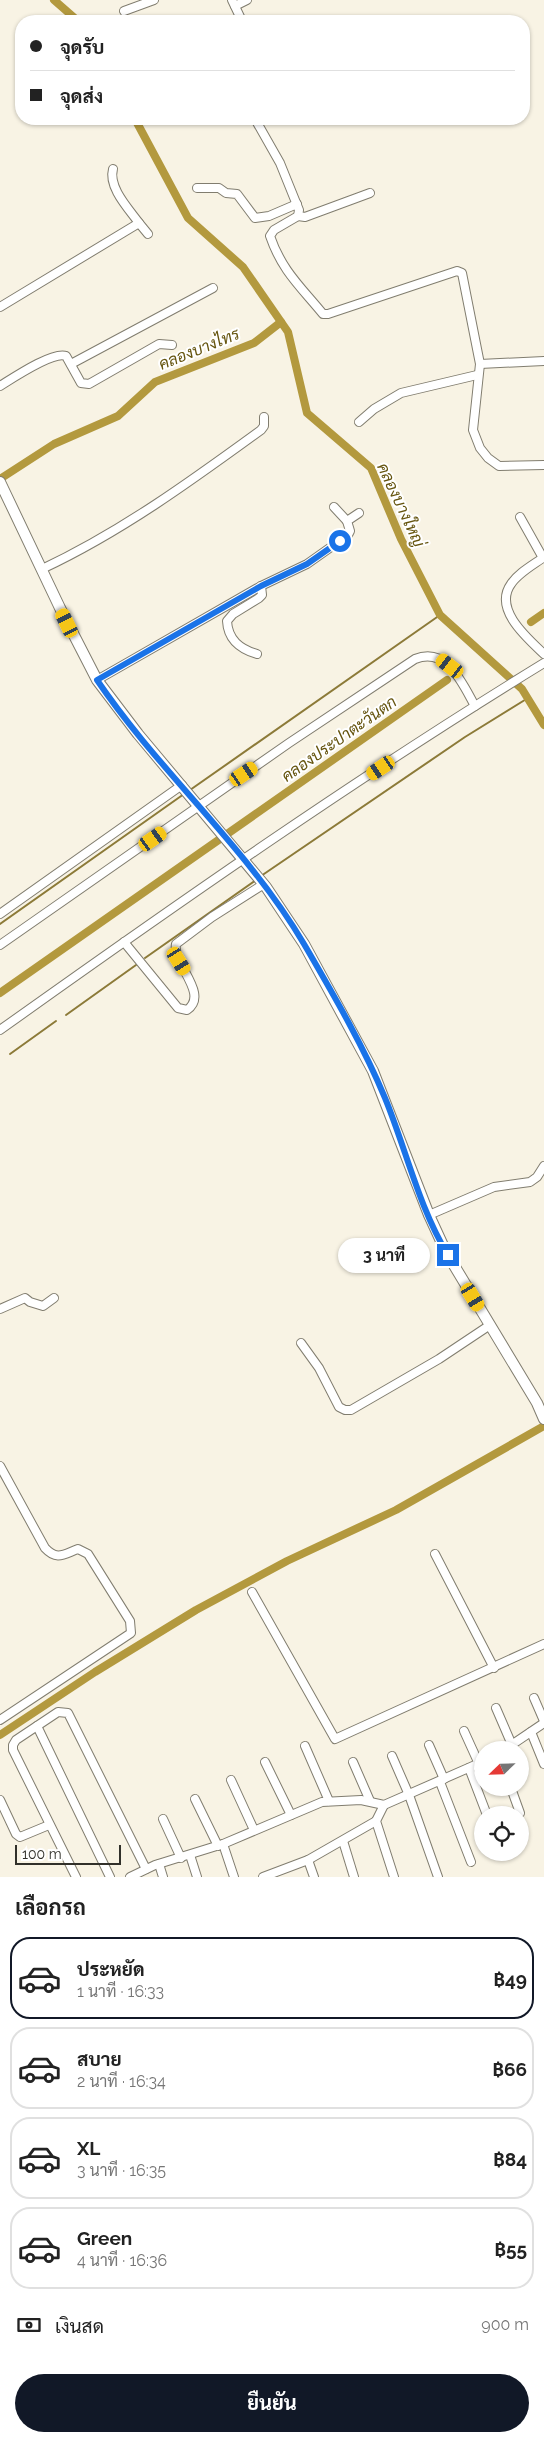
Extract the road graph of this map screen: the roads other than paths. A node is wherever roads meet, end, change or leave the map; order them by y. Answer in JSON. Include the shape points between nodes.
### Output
{"nodes":[{"id":1,"x":154,"y":0,"type":"edge"},
{"id":2,"x":247,"y":0,"type":"edge"},
{"id":3,"x":234,"y":3,"type":"edge"},
{"id":4,"x":124,"y":11,"type":"dead end"},
{"id":5,"x":239,"y":15,"type":"edge"},
{"id":6,"x":258,"y":125,"type":"edge"},
{"id":7,"x":113,"y":169,"type":"dead end"},
{"id":8,"x":197,"y":188,"type":"dead end"},
{"id":9,"x":370,"y":193,"type":"dead end"},
{"id":10,"x":297,"y":204,"type":"junction"},
{"id":11,"x":298,"y":216,"type":"junction"},
{"id":12,"x":139,"y":223,"type":"junction"},
{"id":13,"x":148,"y":234,"type":"dead end"},
{"id":14,"x":213,"y":288,"type":"dead end"},
{"id":15,"x":0,"y":307,"type":"edge"},
{"id":16,"x":172,"y":345,"type":"dead end"},
{"id":17,"x":544,"y":361,"type":"edge"},
{"id":18,"x":71,"y":364,"type":"junction"},
{"id":19,"x":480,"y":364,"type":"junction"},
{"id":20,"x":477,"y":375,"type":"junction"},
{"id":21,"x":0,"y":386,"type":"edge"},
{"id":22,"x":264,"y":417,"type":"dead end"},
{"id":23,"x":359,"y":422,"type":"dead end"},
{"id":24,"x":544,"y":465,"type":"edge"},
{"id":25,"x":2,"y":486,"type":"edge"},
{"id":26,"x":334,"y":507,"type":"dead end"},
{"id":27,"x":360,"y":513,"type":"dead end"},
{"id":28,"x":520,"y":517,"type":"dead end"},
{"id":29,"x":347,"y":521,"type":"junction"},
{"id":30,"x":544,"y":557,"type":"edge"},
{"id":31,"x":42,"y":569,"type":"junction"},
{"id":32,"x":261,"y":586,"type":"junction"},
{"id":33,"x":257,"y":654,"type":"dead end"},
{"id":34,"x":544,"y":654,"type":"edge"},
{"id":35,"x":541,"y":664,"type":"edge"},
{"id":36,"x":97,"y":680,"type":"junction"},
{"id":37,"x":475,"y":706,"type":"junction"},
{"id":38,"x":186,"y":790,"type":"junction"},
{"id":39,"x":199,"y":805,"type":"junction"},
{"id":40,"x":244,"y":860,"type":"junction"},
{"id":41,"x":261,"y":880,"type":"junction"},
{"id":42,"x":0,"y":914,"type":"edge"},
{"id":43,"x":124,"y":942,"type":"junction"},
{"id":44,"x":0,"y":945,"type":"edge"},
{"id":45,"x":0,"y":1030,"type":"edge"},
{"id":46,"x":544,"y":1166,"type":"edge"},
{"id":47,"x":428,"y":1214,"type":"junction"},
{"id":48,"x":54,"y":1298,"type":"dead end"},
{"id":49,"x":0,"y":1309,"type":"edge"},
{"id":50,"x":490,"y":1325,"type":"junction"},
{"id":51,"x":300,"y":1343,"type":"dead end"},
{"id":52,"x":544,"y":1418,"type":"edge"},
{"id":53,"x":0,"y":1466,"type":"edge"},
{"id":54,"x":435,"y":1554,"type":"dead end"},
{"id":55,"x":252,"y":1592,"type":"dead end"},
{"id":56,"x":544,"y":1644,"type":"edge"},
{"id":57,"x":494,"y":1668,"type":"junction"},
{"id":58,"x":534,"y":1698,"type":"dead end"},
{"id":59,"x":496,"y":1708,"type":"dead end"},
{"id":60,"x":0,"y":1720,"type":"edge"},
{"id":61,"x":544,"y":1722,"type":"edge"},
{"id":62,"x":37,"y":1726,"type":"junction"},
{"id":63,"x":464,"y":1731,"type":"dead end"},
{"id":64,"x":532,"y":1732,"type":"junction"},
{"id":65,"x":510,"y":1741,"type":"edge"},
{"id":66,"x":518,"y":1741,"type":"edge"},
{"id":67,"x":429,"y":1745,"type":"dead end"},
{"id":68,"x":305,"y":1746,"type":"dead end"},
{"id":69,"x":474,"y":1750,"type":"edge"},
{"id":70,"x":392,"y":1756,"type":"dead end"},
{"id":71,"x":265,"y":1762,"type":"dead end"},
{"id":72,"x":353,"y":1762,"type":"dead end"},
{"id":73,"x":544,"y":1764,"type":"edge"},
{"id":74,"x":474,"y":1766,"type":"edge"},
{"id":75,"x":469,"y":1768,"type":"junction"},
{"id":76,"x":231,"y":1780,"type":"dead end"},
{"id":77,"x":442,"y":1781,"type":"junction"},
{"id":78,"x":409,"y":1795,"type":"junction"},
{"id":79,"x":195,"y":1799,"type":"dead end"},
{"id":80,"x":0,"y":1800,"type":"edge"},
{"id":81,"x":329,"y":1801,"type":"junction"},
{"id":82,"x":370,"y":1801,"type":"junction"},
{"id":83,"x":384,"y":1805,"type":"junction"},
{"id":84,"x":484,"y":1806,"type":"edge"},
{"id":85,"x":291,"y":1815,"type":"junction"},
{"id":86,"x":163,"y":1819,"type":"dead end"},
{"id":87,"x":376,"y":1821,"type":"junction"},
{"id":88,"x":49,"y":1825,"type":"junction"},
{"id":89,"x":254,"y":1830,"type":"junction"},
{"id":90,"x":343,"y":1841,"type":"junction"},
{"id":91,"x":220,"y":1845,"type":"junction"},
{"id":92,"x":190,"y":1855,"type":"junction"},
{"id":93,"x":181,"y":1858,"type":"junction"},
{"id":94,"x":308,"y":1860,"type":"junction"},
{"id":95,"x":471,"y":1862,"type":"dead end"},
{"id":96,"x":159,"y":1864,"type":"junction"},
{"id":97,"x":146,"y":1869,"type":"junction"},
{"id":98,"x":273,"y":1875,"type":"edge"},
{"id":99,"x":76,"y":1877,"type":"edge"},
{"id":100,"x":110,"y":1877,"type":"edge"},
{"id":101,"x":130,"y":1877,"type":"edge"},
{"id":102,"x":163,"y":1877,"type":"edge"},
{"id":103,"x":197,"y":1877,"type":"edge"},
{"id":104,"x":234,"y":1877,"type":"edge"},
{"id":105,"x":263,"y":1877,"type":"edge"},
{"id":106,"x":314,"y":1877,"type":"edge"},
{"id":107,"x":354,"y":1877,"type":"edge"},
{"id":108,"x":394,"y":1877,"type":"edge"},
{"id":109,"x":438,"y":1877,"type":"edge"}],
"edges":[{"from":1,"to":4,"type":"street"},
{"from":2,"to":3,"type":"street"},
{"from":3,"to":5,"type":"street"},
{"from":6,"to":10,"type":"street","via":[[280,163]]},
{"from":7,"to":12,"type":"street","via":[[110,177]]},
{"from":8,"to":10,"type":"street","via":[[219,188],[226,193],[237,194],[255,218],[269,216]]},
{"from":9,"to":11,"type":"street"},
{"from":10,"to":11,"type":"street"},
{"from":11,"to":19,"type":"street","via":[[274,230],[270,236],[290,278],[323,314],[457,271],[464,276]]},
{"from":12,"to":13,"type":"street"},
{"from":12,"to":15,"type":"street"},
{"from":14,"to":18,"type":"street"},
{"from":16,"to":18,"type":"street","via":[[159,344],[89,384],[81,382]]},
{"from":17,"to":19,"type":"street"},
{"from":18,"to":21,"type":"street","via":[[66,356],[58,354]]},
{"from":19,"to":20,"type":"street"},
{"from":20,"to":23,"type":"street","via":[[401,393]]},
{"from":20,"to":24,"type":"street","via":[[473,430],[480,448],[499,466]]},
{"from":22,"to":31,"type":"street","via":[[261,430],[163,499],[88,547]]},
{"from":25,"to":31,"type":"street"},
{"from":26,"to":29,"type":"street"},
{"from":27,"to":29,"type":"street"},
{"from":28,"to":30,"type":"street"},
{"from":29,"to":32,"type":"street","via":[[350,531],[340,541],[307,564]]},
{"from":30,"to":34,"type":"street","via":[[511,583],[505,594],[510,617]]},
{"from":31,"to":36,"type":"street"},
{"from":32,"to":33,"type":"street","via":[[262,595],[227,621],[236,643],[243,650]]},
{"from":32,"to":36,"type":"street"},
{"from":35,"to":37,"type":"street"},
{"from":36,"to":38,"type":"street"},
{"from":37,"to":39,"type":"street","via":[[450,666],[438,657],[423,656]]},
{"from":37,"to":40,"type":"street"},
{"from":38,"to":39,"type":"street"},
{"from":38,"to":42,"type":"street"},
{"from":39,"to":40,"type":"street"},
{"from":39,"to":44,"type":"street"},
{"from":40,"to":41,"type":"street"},
{"from":40,"to":43,"type":"street"},
{"from":41,"to":43,"type":"street","via":[[176,944],[176,954],[195,994],[194,1002],[187,1010],[178,1008]]},
{"from":41,"to":47,"type":"street","via":[[304,944],[373,1071]]},
{"from":43,"to":45,"type":"street"},
{"from":46,"to":47,"type":"street","via":[[530,1182],[494,1187]]},
{"from":47,"to":50,"type":"street","via":[[446,1252]]},
{"from":48,"to":49,"type":"street","via":[[43,1306],[25,1298],[19,1299]]},
{"from":50,"to":51,"type":"street","via":[[351,1410],[339,1407],[319,1368]]},
{"from":50,"to":52,"type":"street"},
{"from":53,"to":60,"type":"street","via":[[46,1548],[58,1556],[78,1549],[88,1554],[132,1627],[131,1633]]},
{"from":54,"to":57,"type":"street"},
{"from":55,"to":57,"type":"street","via":[[335,1739]]},
{"from":56,"to":57,"type":"street"},
{"from":58,"to":61,"type":"street"},
{"from":59,"to":65,"type":"street"},
{"from":61,"to":64,"type":"street"},
{"from":62,"to":88,"type":"street","via":[[16,1740],[13,1750]]},
{"from":62,"to":97,"type":"street","via":[[58,1712],[68,1713]]},
{"from":62,"to":100,"type":"street"},
{"from":63,"to":69,"type":"street"},
{"from":64,"to":66,"type":"street"},
{"from":64,"to":73,"type":"street"},
{"from":67,"to":77,"type":"street"},
{"from":68,"to":81,"type":"street"},
{"from":70,"to":78,"type":"street"},
{"from":71,"to":85,"type":"street"},
{"from":72,"to":82,"type":"street"},
{"from":74,"to":75,"type":"street"},
{"from":75,"to":77,"type":"street"},
{"from":75,"to":84,"type":"street"},
{"from":76,"to":89,"type":"street"},
{"from":77,"to":78,"type":"street"},
{"from":77,"to":95,"type":"street"},
{"from":78,"to":83,"type":"street"},
{"from":78,"to":109,"type":"street"},
{"from":79,"to":91,"type":"street"},
{"from":80,"to":88,"type":"street","via":[[20,1837]]},
{"from":81,"to":82,"type":"street"},
{"from":81,"to":85,"type":"street"},
{"from":82,"to":83,"type":"street"},
{"from":83,"to":87,"type":"street"},
{"from":85,"to":89,"type":"street"},
{"from":86,"to":93,"type":"street"},
{"from":87,"to":90,"type":"street"},
{"from":87,"to":108,"type":"street"},
{"from":88,"to":99,"type":"street"},
{"from":89,"to":91,"type":"street"},
{"from":90,"to":94,"type":"street"},
{"from":90,"to":107,"type":"street"},
{"from":91,"to":92,"type":"street"},
{"from":91,"to":104,"type":"street"},
{"from":92,"to":93,"type":"street"},
{"from":92,"to":103,"type":"street"},
{"from":93,"to":96,"type":"street"},
{"from":94,"to":98,"type":"street"},
{"from":94,"to":106,"type":"street"},
{"from":96,"to":97,"type":"street"},
{"from":96,"to":102,"type":"street"},
{"from":97,"to":101,"type":"street"},
{"from":98,"to":105,"type":"street"}]}
